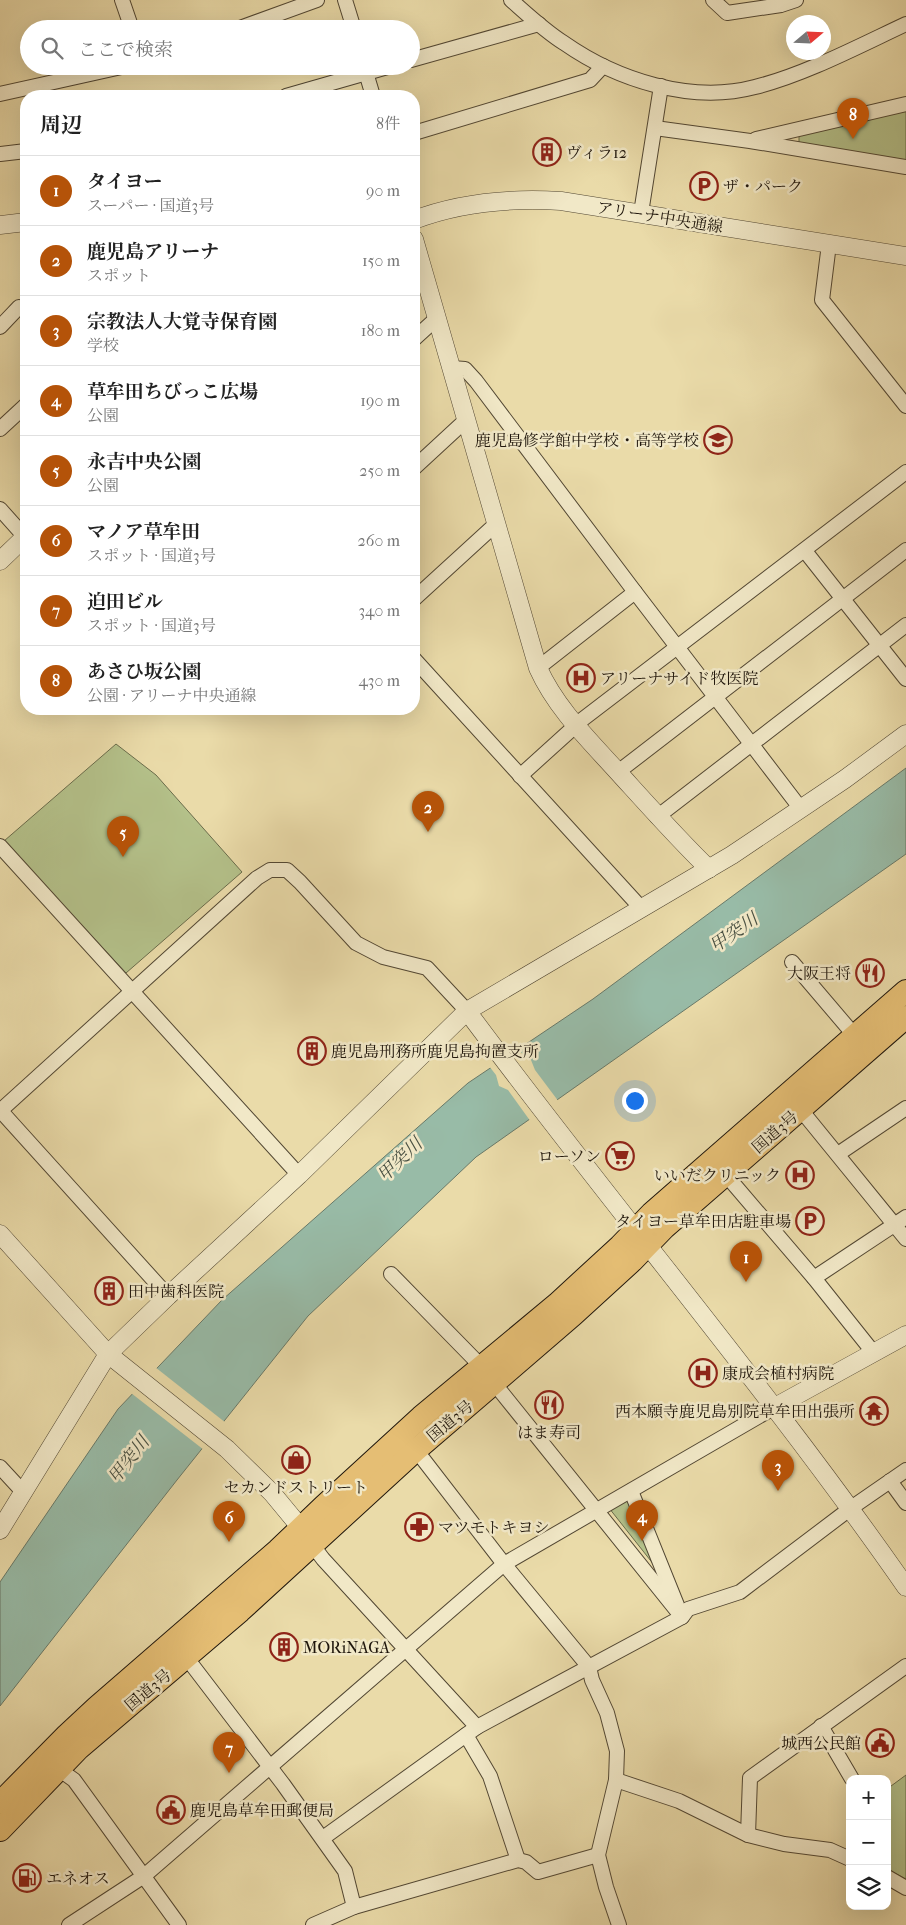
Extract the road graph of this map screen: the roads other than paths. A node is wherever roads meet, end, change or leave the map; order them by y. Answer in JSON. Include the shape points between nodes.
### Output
{"nodes":[{"id":1,"x":122,"y":0,"type":"edge"},
{"id":2,"x":317,"y":0,"type":"edge"},
{"id":3,"x":345,"y":0,"type":"edge"},
{"id":4,"x":510,"y":0,"type":"edge"},
{"id":5,"x":713,"y":0,"type":"edge"},
{"id":6,"x":796,"y":0,"type":"edge"},
{"id":7,"x":129,"y":20,"type":"edge"},
{"id":8,"x":262,"y":20,"type":"edge"},
{"id":9,"x":351,"y":20,"type":"edge"},
{"id":10,"x":539,"y":24,"type":"junction"},
{"id":11,"x":906,"y":24,"type":"edge"},
{"id":12,"x":420,"y":57,"type":"edge"},
{"id":13,"x":603,"y":66,"type":"junction"},
{"id":14,"x":86,"y":75,"type":"edge"},
{"id":15,"x":350,"y":75,"type":"edge"},
{"id":16,"x":367,"y":75,"type":"edge"},
{"id":17,"x":661,"y":86,"type":"junction"},
{"id":18,"x":304,"y":90,"type":"edge"},
{"id":19,"x":371,"y":90,"type":"edge"},
{"id":20,"x":0,"y":94,"type":"edge"},
{"id":21,"x":906,"y":104,"type":"edge"},
{"id":22,"x":655,"y":128,"type":"junction"},
{"id":23,"x":420,"y":130,"type":"edge"},
{"id":24,"x":750,"y":141,"type":"junction"},
{"id":25,"x":20,"y":152,"type":"edge"},
{"id":26,"x":0,"y":154,"type":"edge"},
{"id":27,"x":906,"y":167,"type":"edge"},
{"id":28,"x":641,"y":213,"type":"junction"},
{"id":29,"x":420,"y":218,"type":"edge"},
{"id":30,"x":20,"y":223,"type":"edge"},
{"id":31,"x":0,"y":225,"type":"edge"},
{"id":32,"x":829,"y":244,"type":"junction"},
{"id":33,"x":906,"y":256,"type":"edge"},
{"id":34,"x":420,"y":260,"type":"edge"},
{"id":35,"x":20,"y":307,"type":"edge"},
{"id":36,"x":20,"y":309,"type":"edge"},
{"id":37,"x":0,"y":310,"type":"edge"},
{"id":38,"x":437,"y":318,"type":"junction"},
{"id":39,"x":0,"y":327,"type":"edge"},
{"id":40,"x":420,"y":334,"type":"edge"},
{"id":41,"x":452,"y":368,"type":"junction"},
{"id":42,"x":906,"y":406,"type":"edge"},
{"id":43,"x":20,"y":411,"type":"edge"},
{"id":44,"x":466,"y":420,"type":"junction"},
{"id":45,"x":0,"y":429,"type":"edge"},
{"id":46,"x":420,"y":462,"type":"edge"},
{"id":47,"x":906,"y":472,"type":"edge"},
{"id":48,"x":0,"y":509,"type":"edge"},
{"id":49,"x":496,"y":524,"type":"junction"},
{"id":50,"x":20,"y":531,"type":"edge"},
{"id":51,"x":20,"y":543,"type":"edge"},
{"id":52,"x":906,"y":550,"type":"edge"},
{"id":53,"x":805,"y":551,"type":"junction"},
{"id":54,"x":0,"y":561,"type":"edge"},
{"id":55,"x":635,"y":592,"type":"junction"},
{"id":56,"x":420,"y":593,"type":"edge"},
{"id":57,"x":842,"y":598,"type":"junction"},
{"id":58,"x":906,"y":625,"type":"edge"},
{"id":59,"x":880,"y":645,"type":"junction"},
{"id":60,"x":678,"y":647,"type":"junction"},
{"id":61,"x":420,"y":666,"type":"edge"},
{"id":62,"x":538,"y":668,"type":"junction"},
{"id":63,"x":906,"y":679,"type":"edge"},
{"id":64,"x":715,"y":695,"type":"junction"},
{"id":65,"x":575,"y":726,"type":"junction"},
{"id":66,"x":906,"y":734,"type":"edge"},
{"id":67,"x":751,"y":743,"type":"junction"},
{"id":68,"x":618,"y":772,"type":"junction"},
{"id":69,"x":520,"y":776,"type":"junction"},
{"id":70,"x":801,"y":809,"type":"junction"},
{"id":71,"x":657,"y":817,"type":"junction"},
{"id":72,"x":0,"y":846,"type":"edge"},
{"id":73,"x":709,"y":869,"type":"junction"},
{"id":74,"x":642,"y":909,"type":"junction"},
{"id":75,"x":792,"y":962,"type":"dead end"},
{"id":76,"x":132,"y":991,"type":"junction"},
{"id":77,"x":906,"y":991,"type":"edge"},
{"id":78,"x":471,"y":1017,"type":"junction"},
{"id":79,"x":906,"y":1018,"type":"edge"},
{"id":80,"x":855,"y":1036,"type":"junction"},
{"id":81,"x":906,"y":1108,"type":"edge"},
{"id":82,"x":801,"y":1110,"type":"junction"},
{"id":83,"x":0,"y":1111,"type":"edge"},
{"id":84,"x":838,"y":1154,"type":"junction"},
{"id":85,"x":299,"y":1175,"type":"junction"},
{"id":86,"x":726,"y":1175,"type":"junction"},
{"id":87,"x":900,"y":1221,"type":"edge"},
{"id":88,"x":0,"y":1234,"type":"edge"},
{"id":89,"x":642,"y":1237,"type":"junction"},
{"id":90,"x":906,"y":1239,"type":"edge"},
{"id":91,"x":391,"y":1274,"type":"dead end"},
{"id":92,"x":814,"y":1278,"type":"junction"},
{"id":93,"x":168,"y":1296,"type":"junction"},
{"id":94,"x":906,"y":1335,"type":"edge"},
{"id":95,"x":873,"y":1352,"type":"junction"},
{"id":96,"x":108,"y":1354,"type":"junction"},
{"id":97,"x":488,"y":1375,"type":"junction"},
{"id":98,"x":775,"y":1407,"type":"junction"},
{"id":99,"x":416,"y":1450,"type":"junction"},
{"id":100,"x":0,"y":1467,"type":"edge"},
{"id":101,"x":906,"y":1470,"type":"edge"},
{"id":102,"x":890,"y":1481,"type":"junction"},
{"id":103,"x":631,"y":1491,"type":"junction"},
{"id":104,"x":24,"y":1493,"type":"junction"},
{"id":105,"x":906,"y":1503,"type":"edge"},
{"id":106,"x":851,"y":1508,"type":"junction"},
{"id":107,"x":596,"y":1511,"type":"junction"},
{"id":108,"x":0,"y":1530,"type":"edge"},
{"id":109,"x":307,"y":1536,"type":"junction"},
{"id":110,"x":504,"y":1564,"type":"junction"},
{"id":111,"x":906,"y":1587,"type":"edge"},
{"id":112,"x":682,"y":1617,"type":"junction"},
{"id":113,"x":405,"y":1649,"type":"junction"},
{"id":114,"x":186,"y":1657,"type":"junction"},
{"id":115,"x":906,"y":1666,"type":"edge"},
{"id":116,"x":589,"y":1667,"type":"junction"},
{"id":117,"x":821,"y":1726,"type":"junction"},
{"id":118,"x":471,"y":1731,"type":"junction"},
{"id":119,"x":52,"y":1764,"type":"junction"},
{"id":120,"x":270,"y":1766,"type":"junction"},
{"id":121,"x":850,"y":1775,"type":"edge"},
{"id":122,"x":616,"y":1780,"type":"junction"},
{"id":123,"x":0,"y":1803,"type":"edge"},
{"id":124,"x":0,"y":1830,"type":"edge"},
{"id":125,"x":748,"y":1835,"type":"junction"},
{"id":126,"x":323,"y":1838,"type":"junction"},
{"id":127,"x":598,"y":1855,"type":"junction"},
{"id":128,"x":846,"y":1857,"type":"edge"},
{"id":129,"x":518,"y":1860,"type":"junction"},
{"id":130,"x":144,"y":1876,"type":"junction"},
{"id":131,"x":891,"y":1879,"type":"edge"},
{"id":132,"x":906,"y":1888,"type":"edge"},
{"id":133,"x":354,"y":1907,"type":"junction"},
{"id":134,"x":69,"y":1925,"type":"edge"},
{"id":135,"x":179,"y":1925,"type":"edge"},
{"id":136,"x":313,"y":1925,"type":"edge"},
{"id":137,"x":619,"y":1925,"type":"edge"}],
"edges":[{"from":1,"to":7,"type":"street"},
{"from":2,"to":8,"type":"street"},
{"from":3,"to":9,"type":"street"},
{"from":4,"to":10,"type":"street"},
{"from":5,"to":6,"type":"street","via":[[727,13]]},
{"from":10,"to":12,"type":"street"},
{"from":10,"to":13,"type":"street","via":[[564,44]]},
{"from":11,"to":17,"type":"street","via":[[806,69],[755,87],[704,93]]},
{"from":13,"to":17,"type":"street"},
{"from":13,"to":23,"type":"street","via":[[590,80]]},
{"from":14,"to":20,"type":"street"},
{"from":15,"to":18,"type":"street"},
{"from":16,"to":19,"type":"street"},
{"from":17,"to":22,"type":"street"},
{"from":21,"to":24,"type":"street"},
{"from":22,"to":24,"type":"street"},
{"from":22,"to":28,"type":"street"},
{"from":24,"to":27,"type":"street"},
{"from":25,"to":26,"type":"street"},
{"from":28,"to":29,"type":"street","name":"アリーナ中央通線","via":[[530,199],[473,204]]},
{"from":28,"to":32,"type":"street","name":"アリーナ中央通線"},
{"from":30,"to":31,"type":"street"},
{"from":32,"to":33,"type":"street","name":"アリーナ中央通線"},
{"from":32,"to":42,"type":"street","via":[[822,300]]},
{"from":34,"to":38,"type":"street"},
{"from":35,"to":37,"type":"street"},
{"from":36,"to":39,"type":"street"},
{"from":38,"to":40,"type":"street"},
{"from":38,"to":41,"type":"street"},
{"from":41,"to":44,"type":"street"},
{"from":41,"to":55,"type":"street","via":[[465,369],[476,382]]},
{"from":43,"to":45,"type":"street"},
{"from":44,"to":46,"type":"street"},
{"from":44,"to":49,"type":"street"},
{"from":47,"to":53,"type":"street"},
{"from":48,"to":50,"type":"street"},
{"from":49,"to":56,"type":"street"},
{"from":49,"to":62,"type":"street"},
{"from":51,"to":54,"type":"street"},
{"from":52,"to":57,"type":"street"},
{"from":53,"to":57,"type":"street"},
{"from":53,"to":60,"type":"street"},
{"from":55,"to":60,"type":"street"},
{"from":55,"to":62,"type":"street"},
{"from":57,"to":59,"type":"street"},
{"from":57,"to":64,"type":"street"},
{"from":58,"to":59,"type":"street"},
{"from":59,"to":63,"type":"street"},
{"from":59,"to":67,"type":"street"},
{"from":60,"to":64,"type":"street"},
{"from":60,"to":65,"type":"street"},
{"from":61,"to":69,"type":"street"},
{"from":62,"to":65,"type":"street"},
{"from":64,"to":67,"type":"street"},
{"from":64,"to":68,"type":"street"},
{"from":65,"to":68,"type":"street"},
{"from":65,"to":69,"type":"street"},
{"from":66,"to":70,"type":"street"},
{"from":67,"to":70,"type":"street"},
{"from":67,"to":71,"type":"street"},
{"from":68,"to":71,"type":"street"},
{"from":69,"to":74,"type":"street"},
{"from":70,"to":73,"type":"street"},
{"from":71,"to":73,"type":"street"},
{"from":72,"to":76,"type":"street"},
{"from":73,"to":74,"type":"street"},
{"from":74,"to":78,"type":"street"},
{"from":75,"to":80,"type":"street"},
{"from":76,"to":78,"type":"street","via":[[257,878],[270,870],[287,870],[356,942],[383,957],[427,968]]},
{"from":76,"to":83,"type":"street"},
{"from":76,"to":85,"type":"street"},
{"from":77,"to":80,"type":"highway","name":"国道3号"},
{"from":78,"to":85,"type":"street"},
{"from":78,"to":89,"type":"street"},
{"from":79,"to":82,"type":"highway","name":"国道3号"},
{"from":80,"to":89,"type":"highway","name":"国道3号","via":[[659,1207]]},
{"from":81,"to":84,"type":"street"},
{"from":82,"to":84,"type":"street"},
{"from":82,"to":86,"type":"highway","name":"国道3号"},
{"from":83,"to":93,"type":"street"},
{"from":84,"to":87,"type":"street"},
{"from":85,"to":93,"type":"street"},
{"from":86,"to":89,"type":"highway","name":"国道3号","via":[[664,1228]]},
{"from":86,"to":92,"type":"street"},
{"from":87,"to":90,"type":"street"},
{"from":87,"to":92,"type":"street"},
{"from":88,"to":96,"type":"street"},
{"from":89,"to":97,"type":"highway","name":"国道3号","via":[[557,1304]]},
{"from":89,"to":98,"type":"street"},
{"from":91,"to":97,"type":"street"},
{"from":92,"to":95,"type":"street"},
{"from":93,"to":96,"type":"street"},
{"from":94,"to":95,"type":"street"},
{"from":95,"to":98,"type":"street"},
{"from":96,"to":104,"type":"street"},
{"from":96,"to":109,"type":"street","via":[[224,1446],[272,1493]]},
{"from":97,"to":99,"type":"highway","name":"国道3号"},
{"from":97,"to":107,"type":"street"},
{"from":97,"to":109,"type":"highway","name":"国道3号","via":[[421,1417]]},
{"from":98,"to":103,"type":"street"},
{"from":98,"to":106,"type":"street"},
{"from":99,"to":109,"type":"highway","name":"国道3号"},
{"from":99,"to":110,"type":"street"},
{"from":100,"to":104,"type":"street"},
{"from":101,"to":102,"type":"street"},
{"from":102,"to":105,"type":"street"},
{"from":102,"to":106,"type":"street"},
{"from":103,"to":107,"type":"street"},
{"from":103,"to":112,"type":"street"},
{"from":104,"to":108,"type":"street"},
{"from":106,"to":111,"type":"street"},
{"from":106,"to":112,"type":"street","via":[[740,1592],[688,1609]]},
{"from":107,"to":110,"type":"street"},
{"from":107,"to":112,"type":"street"},
{"from":109,"to":113,"type":"street","via":[[323,1559]]},
{"from":109,"to":114,"type":"highway","name":"国道3号","via":[[240,1611]]},
{"from":109,"to":119,"type":"highway","name":"国道3号","via":[[220,1603],[97,1707]]},
{"from":110,"to":113,"type":"street"},
{"from":110,"to":116,"type":"street"},
{"from":112,"to":116,"type":"street"},
{"from":113,"to":118,"type":"street"},
{"from":113,"to":120,"type":"street"},
{"from":114,"to":119,"type":"highway","name":"国道3号","via":[[79,1748]]},
{"from":114,"to":120,"type":"street"},
{"from":115,"to":117,"type":"street"},
{"from":116,"to":118,"type":"street"},
{"from":116,"to":122,"type":"street","via":[[613,1730],[617,1751]]},
{"from":117,"to":121,"type":"street"},
{"from":117,"to":125,"type":"street","via":[[750,1778]]},
{"from":118,"to":126,"type":"street"},
{"from":118,"to":129,"type":"street"},
{"from":119,"to":123,"type":"highway","name":"国道3号"},
{"from":119,"to":124,"type":"highway","name":"国道3号"},
{"from":119,"to":130,"type":"street","via":[[74,1780]]},
{"from":120,"to":126,"type":"street"},
{"from":120,"to":130,"type":"street"},
{"from":122,"to":125,"type":"street","via":[[679,1801]]},
{"from":122,"to":127,"type":"street"},
{"from":125,"to":128,"type":"street","via":[[830,1850]]},
{"from":126,"to":133,"type":"street","via":[[345,1871]]},
{"from":127,"to":129,"type":"street","via":[[538,1872]]},
{"from":127,"to":137,"type":"street"},
{"from":129,"to":133,"type":"street"},
{"from":130,"to":134,"type":"street"},
{"from":130,"to":135,"type":"street"},
{"from":131,"to":132,"type":"street"},
{"from":133,"to":136,"type":"street"}]}
